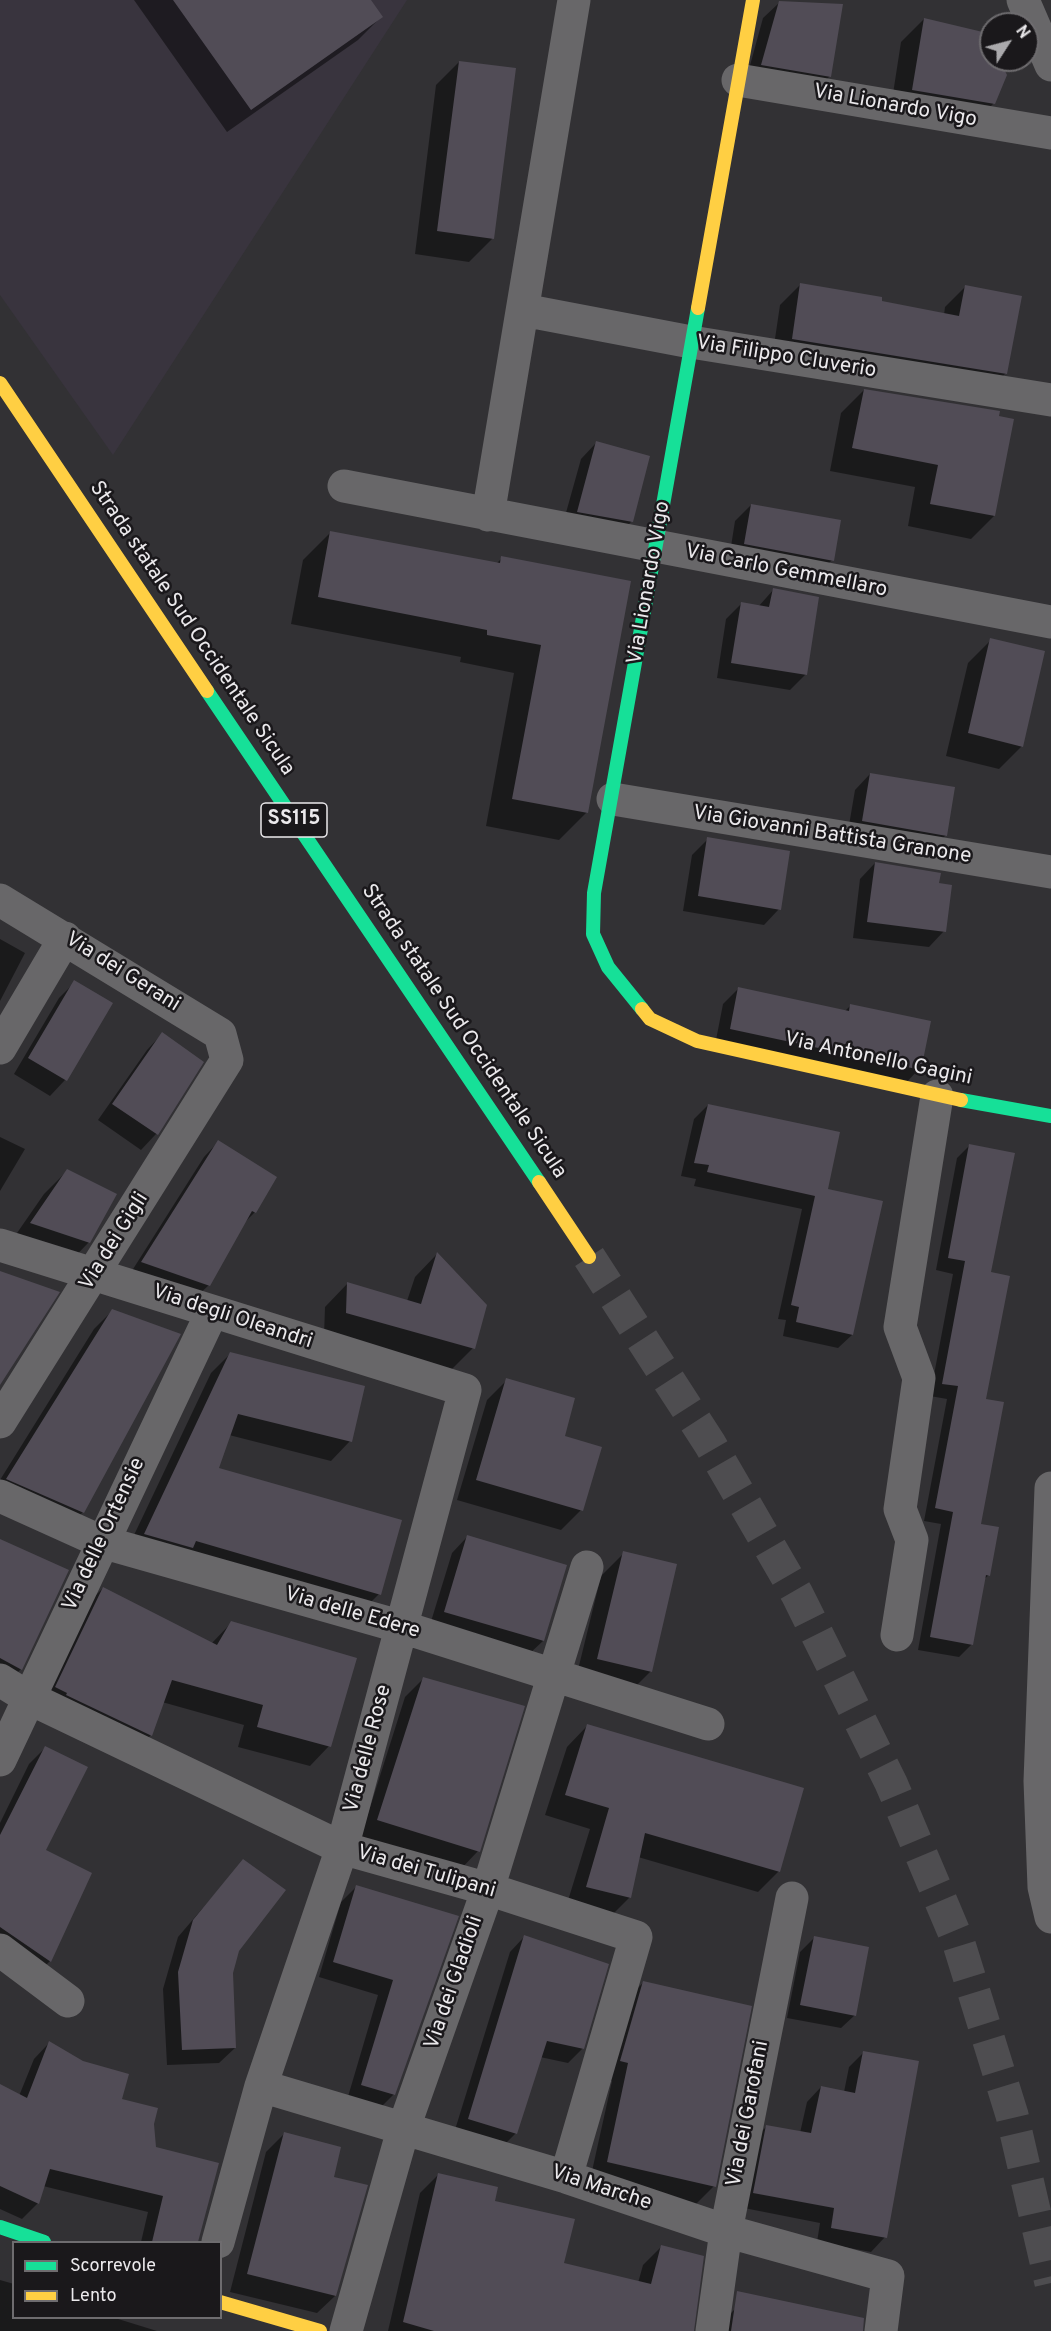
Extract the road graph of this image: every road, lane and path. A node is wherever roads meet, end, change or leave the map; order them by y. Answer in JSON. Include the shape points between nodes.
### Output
{"nodes":[{"id":1,"x":574,"y":0,"type":"edge"},
{"id":2,"x":753,"y":0,"type":"edge"},
{"id":3,"x":1023,"y":0,"type":"edge"},
{"id":4,"x":1051,"y":65,"type":"edge"},
{"id":5,"x":738,"y":80,"type":"junction"},
{"id":6,"x":1051,"y":133,"type":"edge"},
{"id":7,"x":523,"y":310,"type":"junction"},
{"id":8,"x":691,"y":342,"type":"junction"},
{"id":9,"x":0,"y":383,"type":"edge"},
{"id":10,"x":1051,"y":400,"type":"edge"},
{"id":11,"x":344,"y":486,"type":"dead end"},
{"id":12,"x":488,"y":514,"type":"junction"},
{"id":13,"x":656,"y":548,"type":"junction"},
{"id":14,"x":1051,"y":622,"type":"edge"},
{"id":15,"x":613,"y":799,"type":"junction"},
{"id":16,"x":1051,"y":872,"type":"edge"},
{"id":17,"x":0,"y":900,"type":"edge"},
{"id":18,"x":65,"y":938,"type":"junction"},
{"id":19,"x":697,"y":1041,"type":"joint"},
{"id":20,"x":0,"y":1048,"type":"edge"},
{"id":21,"x":227,"y":1060,"type":"joint"},
{"id":22,"x":937,"y":1096,"type":"junction"},
{"id":23,"x":1051,"y":1116,"type":"edge"},
{"id":24,"x":0,"y":1245,"type":"edge"},
{"id":25,"x":589,"y":1257,"type":"tunnel mouth"},
{"id":26,"x":96,"y":1274,"type":"junction"},
{"id":27,"x":212,"y":1312,"type":"junction"},
{"id":28,"x":465,"y":1390,"type":"joint"},
{"id":29,"x":0,"y":1422,"type":"edge"},
{"id":30,"x":1051,"y":1488,"type":"edge"},
{"id":31,"x":0,"y":1496,"type":"edge"},
{"id":32,"x":102,"y":1542,"type":"junction"},
{"id":33,"x":587,"y":1567,"type":"dead end"},
{"id":34,"x":402,"y":1627,"type":"junction"},
{"id":35,"x":897,"y":1635,"type":"dead end"},
{"id":36,"x":554,"y":1677,"type":"junction"},
{"id":37,"x":0,"y":1680,"type":"edge"},
{"id":38,"x":29,"y":1698,"type":"junction"},
{"id":39,"x":708,"y":1724,"type":"dead end"},
{"id":40,"x":0,"y":1760,"type":"edge"},
{"id":41,"x":342,"y":1848,"type":"junction"},
{"id":42,"x":488,"y":1889,"type":"junction"},
{"id":43,"x":792,"y":1898,"type":"dead end"},
{"id":44,"x":1051,"y":1917,"type":"edge"},
{"id":45,"x":0,"y":1950,"type":"edge"},
{"id":46,"x":68,"y":2001,"type":"dead end"},
{"id":47,"x":261,"y":2086,"type":"junction"},
{"id":48,"x":403,"y":2130,"type":"junction"},
{"id":49,"x":566,"y":2177,"type":"junction"},
{"id":50,"x":0,"y":2227,"type":"edge"},
{"id":51,"x":726,"y":2230,"type":"junction"},
{"id":52,"x":41,"y":2241,"type":"edge"},
{"id":53,"x":218,"y":2241,"type":"edge"},
{"id":54,"x":238,"y":2315,"type":"edge"},
{"id":55,"x":320,"y":2331,"type":"edge"},
{"id":56,"x":346,"y":2331,"type":"edge"},
{"id":57,"x":711,"y":2331,"type":"edge"},
{"id":58,"x":881,"y":2331,"type":"edge"}],
"edges":[{"from":1,"to":7,"type":"street"},
{"from":2,"to":5,"type":"street","name":"Via Lionardo Vigo"},
{"from":3,"to":4,"type":"street"},
{"from":5,"to":6,"type":"street","name":"Via Lionardo Vigo"},
{"from":5,"to":8,"type":"street","name":"Via Lionardo Vigo"},
{"from":7,"to":8,"type":"street","name":"Via Filippo Cluverio"},
{"from":7,"to":12,"type":"street"},
{"from":8,"to":10,"type":"street","name":"Via Filippo Cluverio"},
{"from":8,"to":13,"type":"street","name":"Via Lionardo Vigo"},
{"from":9,"to":25,"type":"street","name":"Strada statale Sud Occidentale Sicula","number":"SS115"},
{"from":11,"to":12,"type":"street","name":"Via Carlo Gemmellaro"},
{"from":12,"to":13,"type":"street","name":"Via Carlo Gemmellaro"},
{"from":13,"to":14,"type":"street","name":"Via Carlo Gemmellaro"},
{"from":13,"to":15,"type":"street","name":"Via Lionardo Vigo"},
{"from":15,"to":16,"type":"street","name":"Via Giovanni Battista Granone"},
{"from":15,"to":19,"type":"street","name":"Via Lionardo Vigo","via":[[594,893],[593,934],[608,967],[650,1019]]},
{"from":17,"to":18,"type":"street","name":"Via dei Gerani"},
{"from":18,"to":20,"type":"street"},
{"from":18,"to":21,"type":"street","name":"Via dei Gerani","via":[[220,1034]]},
{"from":19,"to":22,"type":"street","name":"Via Antonello Gagini"},
{"from":21,"to":26,"type":"street","name":"Via dei Gigli"},
{"from":22,"to":23,"type":"street","name":"Via Antonello Gagini"},
{"from":22,"to":35,"type":"street","via":[[900,1327],[919,1378],[900,1509],[912,1540]]},
{"from":24,"to":26,"type":"street","name":"Via degli Oleandri"},
{"from":26,"to":27,"type":"street","name":"Via degli Oleandri"},
{"from":26,"to":29,"type":"street","name":"Via dei Gigli"},
{"from":27,"to":28,"type":"street","name":"Via degli Oleandri"},
{"from":27,"to":32,"type":"street","name":"Via delle Ortensie"},
{"from":28,"to":34,"type":"street","name":"Via delle Rose"},
{"from":30,"to":44,"type":"street","via":[[1040,1781],[1044,1887]]},
{"from":31,"to":32,"type":"street","name":"Via delle Edere"},
{"from":32,"to":34,"type":"street","name":"Via delle Edere"},
{"from":32,"to":38,"type":"street","name":"Via delle Ortensie"},
{"from":33,"to":36,"type":"street","name":"Via dei Gladioli"},
{"from":34,"to":36,"type":"street","name":"Via delle Edere"},
{"from":34,"to":41,"type":"street","name":"Via delle Rose"},
{"from":36,"to":39,"type":"street","name":"Via delle Edere"},
{"from":36,"to":42,"type":"street","name":"Via dei Gladioli"},
{"from":37,"to":38,"type":"street","name":"Via dei Tulipani"},
{"from":38,"to":40,"type":"street","name":"Via delle Ortensie"},
{"from":38,"to":41,"type":"street","name":"Via dei Tulipani"},
{"from":41,"to":42,"type":"street","name":"Via dei Tulipani"},
{"from":41,"to":47,"type":"street","name":"Via delle Rose"},
{"from":42,"to":48,"type":"street","name":"Via dei Gladioli"},
{"from":42,"to":49,"type":"street","name":"Via dei Tulipani","via":[[636,1937]]},
{"from":43,"to":51,"type":"street","name":"Via dei Garofani"},
{"from":45,"to":46,"type":"street"},
{"from":47,"to":48,"type":"street","name":"Via Marche"},
{"from":47,"to":53,"type":"street","name":"Via delle Rose"},
{"from":48,"to":49,"type":"street","name":"Via Marche"},
{"from":48,"to":56,"type":"street","name":"Via dei Gladioli"},
{"from":49,"to":51,"type":"street","name":"Via Marche"},
{"from":50,"to":52,"type":"street"},
{"from":51,"to":57,"type":"street","name":"Via dei Garofani"},
{"from":51,"to":58,"type":"street","name":"Via Marche","via":[[888,2276]]},
{"from":54,"to":55,"type":"street"}]}
